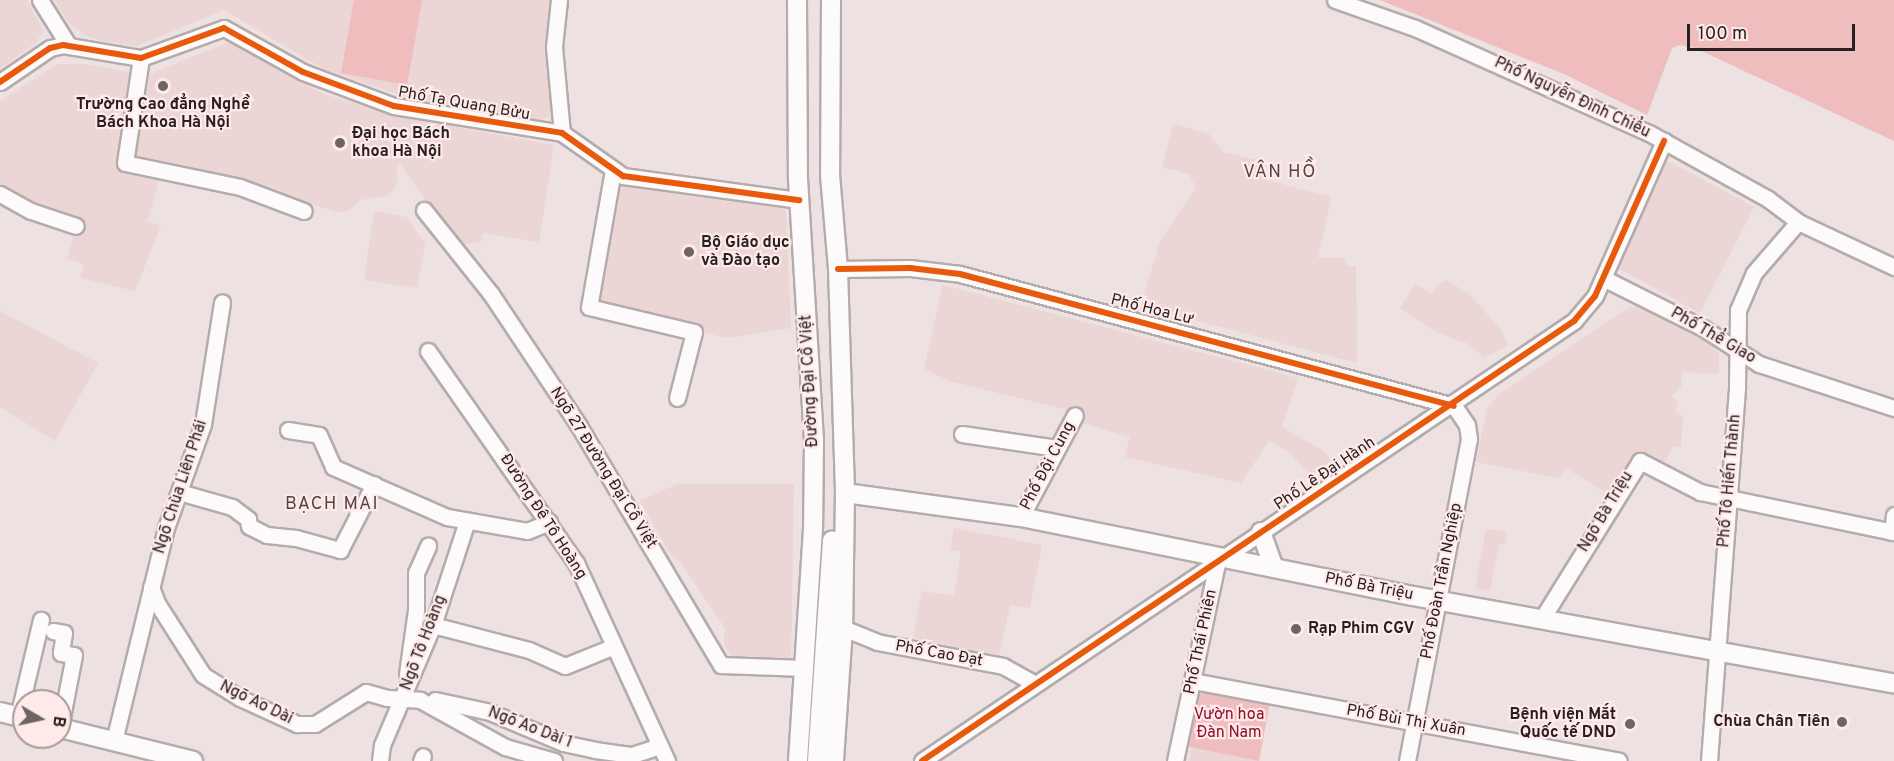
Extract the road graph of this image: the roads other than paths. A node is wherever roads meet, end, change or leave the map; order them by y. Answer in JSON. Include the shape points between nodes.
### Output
{"nodes":[{"id":1,"x":40,"y":0,"type":"edge"},
{"id":2,"x":559,"y":0,"type":"edge"},
{"id":3,"x":797,"y":0,"type":"edge"},
{"id":4,"x":831,"y":0,"type":"edge"},
{"id":5,"x":1335,"y":0,"type":"edge"},
{"id":6,"x":69,"y":46,"type":"junction"},
{"id":7,"x":141,"y":58,"type":"junction"},
{"id":8,"x":0,"y":82,"type":"edge"},
{"id":9,"x":562,"y":133,"type":"junction"},
{"id":10,"x":1664,"y":141,"type":"junction"},
{"id":11,"x":614,"y":170,"type":"junction"},
{"id":12,"x":0,"y":194,"type":"edge"},
{"id":13,"x":799,"y":200,"type":"junction"},
{"id":14,"x":424,"y":210,"type":"dead end"},
{"id":15,"x":304,"y":211,"type":"dead end"},
{"id":16,"x":1798,"y":222,"type":"junction"},
{"id":17,"x":76,"y":226,"type":"dead end"},
{"id":18,"x":1894,"y":267,"type":"edge"},
{"id":19,"x":838,"y":269,"type":"junction"},
{"id":20,"x":1604,"y":278,"type":"junction"},
{"id":21,"x":222,"y":302,"type":"dead end"},
{"id":22,"x":1737,"y":350,"type":"junction"},
{"id":23,"x":428,"y":351,"type":"dead end"},
{"id":24,"x":842,"y":364,"type":"junction"},
{"id":25,"x":809,"y":366,"type":"junction"},
{"id":26,"x":677,"y":398,"type":"dead end"},
{"id":27,"x":1454,"y":406,"type":"junction"},
{"id":28,"x":1894,"y":408,"type":"edge"},
{"id":29,"x":1075,"y":416,"type":"dead end"},
{"id":30,"x":288,"y":430,"type":"dead end"},
{"id":31,"x":962,"y":434,"type":"dead end"},
{"id":32,"x":1057,"y":448,"type":"junction"},
{"id":33,"x":844,"y":474,"type":"junction"},
{"id":34,"x":374,"y":484,"type":"junction"},
{"id":35,"x":178,"y":492,"type":"junction"},
{"id":36,"x":844,"y":493,"type":"junction"},
{"id":37,"x":1728,"y":498,"type":"junction"},
{"id":38,"x":1894,"y":515,"type":"edge"},
{"id":39,"x":1021,"y":517,"type":"junction"},
{"id":40,"x":549,"y":522,"type":"junction"},
{"id":41,"x":466,"y":524,"type":"junction"},
{"id":42,"x":813,"y":528,"type":"junction"},
{"id":43,"x":1261,"y":532,"type":"junction"},
{"id":44,"x":1893,"y":532,"type":"edge"},
{"id":45,"x":428,"y":546,"type":"dead end"},
{"id":46,"x":1218,"y":558,"type":"junction"},
{"id":47,"x":1274,"y":568,"type":"junction"},
{"id":48,"x":151,"y":587,"type":"junction"},
{"id":49,"x":1439,"y":600,"type":"junction"},
{"id":50,"x":1543,"y":617,"type":"junction"},
{"id":51,"x":41,"y":620,"type":"dead end"},
{"id":52,"x":433,"y":625,"type":"junction"},
{"id":53,"x":843,"y":628,"type":"junction"},
{"id":54,"x":53,"y":631,"type":"dead end"},
{"id":55,"x":825,"y":642,"type":"junction"},
{"id":56,"x":612,"y":647,"type":"junction"},
{"id":57,"x":1716,"y":650,"type":"junction"},
{"id":58,"x":805,"y":668,"type":"junction"},
{"id":59,"x":1194,"y":681,"type":"junction"},
{"id":60,"x":1034,"y":683,"type":"junction"},
{"id":61,"x":1894,"y":683,"type":"edge"},
{"id":62,"x":27,"y":689,"type":"edge"},
{"id":63,"x":67,"y":689,"type":"edge"},
{"id":64,"x":403,"y":698,"type":"junction"},
{"id":65,"x":435,"y":700,"type":"dead end"},
{"id":66,"x":1415,"y":722,"type":"junction"},
{"id":67,"x":72,"y":731,"type":"edge"},
{"id":68,"x":114,"y":741,"type":"junction"},
{"id":69,"x":659,"y":746,"type":"junction"},
{"id":70,"x":193,"y":761,"type":"edge"},
{"id":71,"x":380,"y":761,"type":"edge"},
{"id":72,"x":554,"y":761,"type":"edge"},
{"id":73,"x":666,"y":761,"type":"edge"},
{"id":74,"x":798,"y":761,"type":"edge"},
{"id":75,"x":817,"y":761,"type":"edge"},
{"id":76,"x":834,"y":761,"type":"edge"},
{"id":77,"x":922,"y":761,"type":"edge"},
{"id":78,"x":1175,"y":761,"type":"edge"},
{"id":79,"x":1407,"y":761,"type":"edge"},
{"id":80,"x":1619,"y":761,"type":"edge"},
{"id":81,"x":1709,"y":761,"type":"edge"}],
"edges":[{"from":1,"to":6,"type":"street"},
{"from":2,"to":9,"type":"street","via":[[554,47]]},
{"from":3,"to":13,"type":"main road","name":"Đường Đại Cồ Việt"},
{"from":4,"to":19,"type":"main road","name":"Đường Đại Cồ Việt","via":[[830,175]]},
{"from":5,"to":10,"type":"street","name":"Phố Nguyễn Đình Chiểu","via":[[1510,69]]},
{"from":6,"to":7,"type":"street","name":"Phố Tạ Quang Bửu"},
{"from":6,"to":8,"type":"street","name":"Phố Tạ Quang Bửu","via":[[50,48]]},
{"from":7,"to":9,"type":"street","name":"Phố Tạ Quang Bửu","via":[[224,28],[303,72],[394,106]]},
{"from":7,"to":15,"type":"street","via":[[125,163],[240,187]]},
{"from":9,"to":11,"type":"street","name":"Phố Tạ Quang Bửu"},
{"from":10,"to":16,"type":"street","name":"Phố Nguyễn Đình Chiểu","via":[[1768,199]]},
{"from":10,"to":20,"type":"street","name":"Phố Lê Đại Hành"},
{"from":11,"to":13,"type":"street","name":"Phố Tạ Quang Bửu","via":[[623,176]]},
{"from":11,"to":26,"type":"street","via":[[590,307],[694,332]]},
{"from":12,"to":17,"type":"street","via":[[31,211]]},
{"from":13,"to":25,"type":"main road","name":"Đường Đại Cồ Việt"},
{"from":14,"to":58,"type":"street","name":"Ngõ 27 Đường Đại Cồ Việt","via":[[491,294],[583,432],[721,665]]},
{"from":16,"to":18,"type":"street","name":"Phố Nguyễn Đình Chiểu"},
{"from":16,"to":22,"type":"street","name":"Phố Tô Hiến Thành","via":[[1745,286],[1738,310]]},
{"from":19,"to":24,"type":"main road","name":"Đường Đại Cồ Việt"},
{"from":19,"to":27,"type":"street","name":"Phố Hoa Lư","via":[[910,268],[960,274]]},
{"from":20,"to":22,"type":"street","name":"Phố Thể Giao","via":[[1703,328]]},
{"from":20,"to":27,"type":"street","name":"Phố Lê Đại Hành","via":[[1588,307],[1574,321]]},
{"from":21,"to":35,"type":"street","name":"Ngõ Chùa Liên Phái","via":[[203,424]]},
{"from":22,"to":28,"type":"street","name":"Phố Thể Giao","via":[[1759,364]]},
{"from":22,"to":37,"type":"street","name":"Phố Tô Hiến Thành"},
{"from":23,"to":40,"type":"street","name":"Đường Đê Tô Hoàng"},
{"from":24,"to":25,"type":"main road"},
{"from":24,"to":33,"type":"main road","name":"Đường Đại Cồ Việt"},
{"from":25,"to":42,"type":"main road","name":"Đường Đại Cồ Việt"},
{"from":27,"to":43,"type":"street","name":"Phố Lê Đại Hành"},
{"from":27,"to":49,"type":"street","name":"Phố Đoàn Trần Nghiệp","via":[[1467,425],[1469,439]]},
{"from":29,"to":32,"type":"street","name":"Phố Đội Cung"},
{"from":30,"to":34,"type":"street","via":[[319,435],[333,467]]},
{"from":31,"to":32,"type":"street"},
{"from":32,"to":39,"type":"street","name":"Phố Đội Cung"},
{"from":33,"to":36,"type":"main road","name":"Đường Đại Cồ Việt"},
{"from":33,"to":55,"type":"main road","via":[[833,502]]},
{"from":34,"to":35,"type":"street","via":[[340,550],[267,535],[249,526],[248,519],[232,507]]},
{"from":34,"to":41,"type":"street"},
{"from":35,"to":48,"type":"street","name":"Ngõ Chùa Liên Phái"},
{"from":36,"to":39,"type":"main road","name":"Phố Bà Triệu"},
{"from":36,"to":53,"type":"main road","name":"Đường Đại Cồ Việt"},
{"from":37,"to":44,"type":"street"},
{"from":37,"to":50,"type":"street","name":"Ngõ Bà Triệu","via":[[1700,492],[1636,462]]},
{"from":37,"to":57,"type":"street","name":"Phố Tô Hiến Thành"},
{"from":38,"to":44,"type":"street"},
{"from":39,"to":46,"type":"main road","name":"Phố Bà Triệu"},
{"from":40,"to":41,"type":"street","via":[[527,531]]},
{"from":40,"to":56,"type":"street","name":"Đường Đê Tô Hoàng","via":[[576,562]]},
{"from":41,"to":52,"type":"street","name":"Ngõ Tô Hoàng"},
{"from":42,"to":55,"type":"main road"},
{"from":42,"to":58,"type":"main road","name":"Đường Đại Cồ Việt"},
{"from":43,"to":46,"type":"street","name":"Phố Lê Đại Hành"},
{"from":43,"to":47,"type":"main road"},
{"from":45,"to":64,"type":"street","via":[[416,573],[416,610]]},
{"from":46,"to":47,"type":"main road","name":"Phố Bà Triệu"},
{"from":46,"to":59,"type":"street","name":"Phố Thái Phiên"},
{"from":46,"to":60,"type":"street","name":"Phố Lê Đại Hành"},
{"from":47,"to":49,"type":"main road","name":"Phố Bà Triệu"},
{"from":48,"to":64,"type":"street","name":"Ngõ Ao Dài","via":[[156,603],[204,675],[240,698],[297,724],[315,724],[366,692]]},
{"from":48,"to":68,"type":"street","name":"Ngõ Chùa Liên Phái"},
{"from":49,"to":50,"type":"main road","name":"Phố Bà Triệu"},
{"from":49,"to":66,"type":"street","name":"Phố Đoàn Trần Nghiệp"},
{"from":50,"to":57,"type":"main road","name":"Phố Bà Triệu"},
{"from":51,"to":62,"type":"street"},
{"from":52,"to":56,"type":"street","via":[[529,650],[565,666]]},
{"from":52,"to":64,"type":"street","name":"Ngõ Tô Hoàng"},
{"from":53,"to":60,"type":"street","name":"Phố Cao Đạt","via":[[877,642],[1004,666]]},
{"from":53,"to":76,"type":"main road","name":"Đường Đại Cồ Việt"},
{"from":54,"to":63,"type":"street","via":[[64,633],[61,653],[74,655]]},
{"from":55,"to":75,"type":"main road"},
{"from":56,"to":69,"type":"street","name":"Đường Đê Tô Hoàng"},
{"from":57,"to":61,"type":"main road","name":"Phố Bà Triệu"},
{"from":57,"to":81,"type":"street","name":"Phố Tô Hiến Thành"},
{"from":58,"to":74,"type":"main road","name":"Đường Đại Cồ Việt"},
{"from":59,"to":66,"type":"street","name":"Phố Bùi Thị Xuân"},
{"from":59,"to":78,"type":"street","name":"Phố Thái Phiên"},
{"from":60,"to":77,"type":"street","name":"Phố Lê Đại Hành"},
{"from":64,"to":71,"type":"street","name":"Ngõ Tô Hoàng","via":[[382,745]]},
{"from":64,"to":72,"type":"street","name":"Ngõ Ao Dài","via":[[434,705],[505,747]]},
{"from":65,"to":69,"type":"street","name":"Ngõ Ao Dài 1","via":[[490,712],[544,735],[595,750],[632,754]]},
{"from":66,"to":79,"type":"street","name":"Phố Đoàn Trần Nghiệp"},
{"from":66,"to":80,"type":"street","name":"Phố Bùi Thị Xuân"},
{"from":67,"to":68,"type":"main road"},
{"from":68,"to":70,"type":"main road"},
{"from":69,"to":73,"type":"street","name":"Đường Đê Tô Hoàng"}]}
